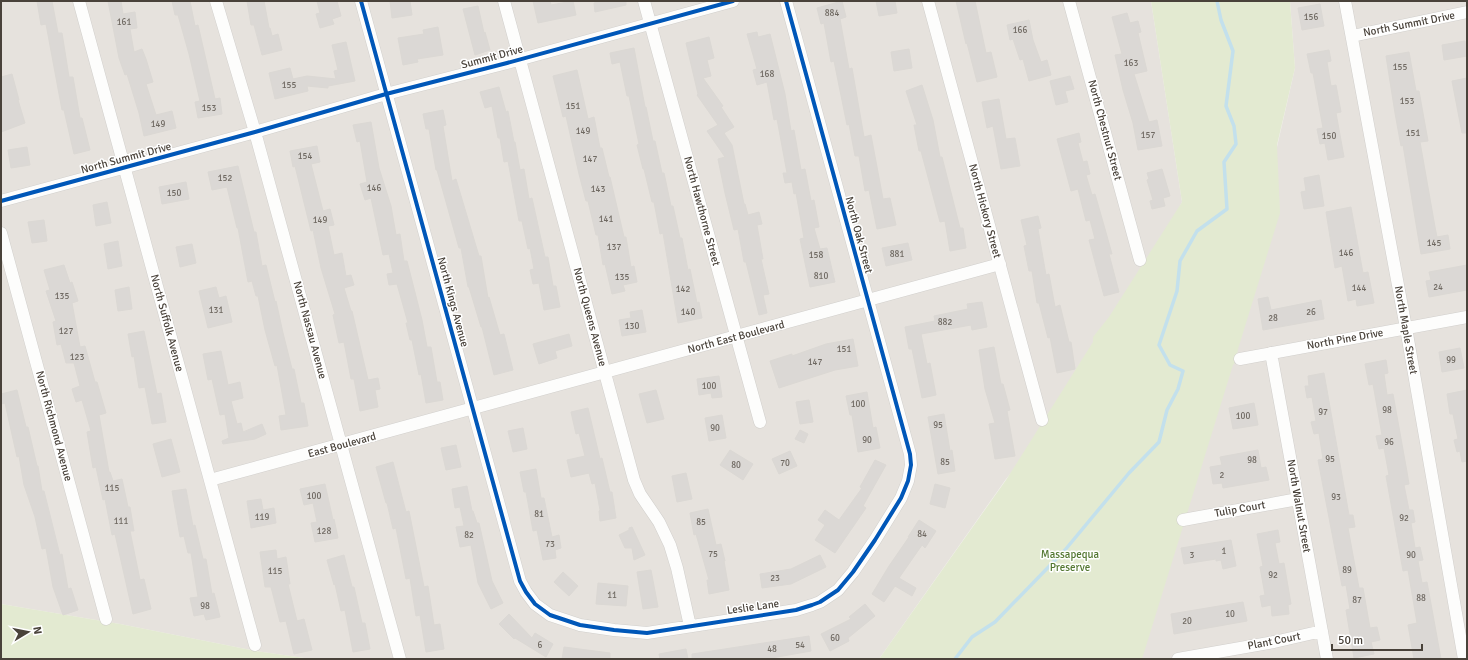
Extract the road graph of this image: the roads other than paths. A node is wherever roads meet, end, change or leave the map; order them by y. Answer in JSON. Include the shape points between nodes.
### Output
{"nodes":[{"id":1,"x":79,"y":1,"type":"edge"},
{"id":2,"x":216,"y":1,"type":"edge"},
{"id":3,"x":361,"y":1,"type":"edge"},
{"id":4,"x":504,"y":1,"type":"edge"},
{"id":5,"x":644,"y":1,"type":"edge"},
{"id":6,"x":733,"y":1,"type":"edge"},
{"id":7,"x":786,"y":1,"type":"edge"},
{"id":8,"x":928,"y":1,"type":"edge"},
{"id":9,"x":1069,"y":1,"type":"edge"},
{"id":10,"x":1346,"y":1,"type":"edge"},
{"id":11,"x":1467,"y":12,"type":"edge"},
{"id":12,"x":650,"y":24,"type":"junction"},
{"id":13,"x":1352,"y":36,"type":"junction"},
{"id":14,"x":520,"y":60,"type":"junction"},
{"id":15,"x":386,"y":94,"type":"junction"},
{"id":16,"x":255,"y":132,"type":"junction"},
{"id":17,"x":125,"y":167,"type":"junction"},
{"id":18,"x":1,"y":201,"type":"edge"},
{"id":19,"x":1,"y":233,"type":"edge"},
{"id":20,"x":1140,"y":260,"type":"dead end"},
{"id":21,"x":1000,"y":264,"type":"junction"},
{"id":22,"x":868,"y":300,"type":"junction"},
{"id":23,"x":1467,"y":317,"type":"edge"},
{"id":24,"x":1406,"y":328,"type":"junction"},
{"id":25,"x":736,"y":336,"type":"junction"},
{"id":26,"x":1271,"y":353,"type":"junction"},
{"id":27,"x":1240,"y":359,"type":"dead end"},
{"id":28,"x":605,"y":372,"type":"junction"},
{"id":29,"x":473,"y":409,"type":"junction"},
{"id":30,"x":1042,"y":420,"type":"dead end"},
{"id":31,"x":760,"y":422,"type":"dead end"},
{"id":32,"x":342,"y":444,"type":"junction"},
{"id":33,"x":909,"y":474,"type":"joint"},
{"id":34,"x":210,"y":480,"type":"junction"},
{"id":35,"x":1298,"y":499,"type":"junction"},
{"id":36,"x":1183,"y":520,"type":"dead end"},
{"id":37,"x":535,"y":604,"type":"joint"},
{"id":38,"x":106,"y":619,"type":"dead end"},
{"id":39,"x":690,"y":626,"type":"junction"},
{"id":40,"x":1322,"y":631,"type":"junction"},
{"id":41,"x":255,"y":645,"type":"dead end"},
{"id":42,"x":400,"y":659,"type":"edge"},
{"id":43,"x":1178,"y":659,"type":"edge"},
{"id":44,"x":1327,"y":659,"type":"edge"},
{"id":45,"x":1464,"y":659,"type":"edge"}],
"edges":[{"from":1,"to":17,"type":"street","name":"North Suffolk Avenue"},
{"from":2,"to":16,"type":"street","name":"North Nassau Avenue"},
{"from":3,"to":15,"type":"street","name":"North Kings Avenue"},
{"from":4,"to":14,"type":"street","name":"North Queens Avenue"},
{"from":5,"to":12,"type":"street","name":"North Hawthorne Street"},
{"from":6,"to":12,"type":"street","name":"Summit Drive"},
{"from":7,"to":22,"type":"street","name":"North Oak Street"},
{"from":8,"to":21,"type":"street","name":"North Hickory Street"},
{"from":9,"to":20,"type":"street","name":"North Chestnut Street"},
{"from":10,"to":13,"type":"street","name":"North Maple Street"},
{"from":11,"to":13,"type":"street","name":"North Summit Drive"},
{"from":12,"to":14,"type":"street","name":"Summit Drive"},
{"from":12,"to":25,"type":"street","name":"North Hawthorne Street"},
{"from":13,"to":24,"type":"street","name":"North Maple Street"},
{"from":14,"to":15,"type":"street","name":"Summit Drive"},
{"from":14,"to":28,"type":"street","name":"North Queens Avenue"},
{"from":15,"to":16,"type":"street","name":"Summit Drive"},
{"from":15,"to":29,"type":"street","name":"North Kings Avenue"},
{"from":16,"to":17,"type":"street","name":"North Summit Drive"},
{"from":16,"to":32,"type":"street","name":"North Nassau Avenue"},
{"from":17,"to":18,"type":"street","name":"North Summit Drive"},
{"from":17,"to":34,"type":"street","name":"North Suffolk Avenue"},
{"from":19,"to":38,"type":"street","name":"North Richmond Avenue"},
{"from":21,"to":22,"type":"street","name":"North East Boulevard"},
{"from":21,"to":30,"type":"street","name":"North Hickory Street"},
{"from":22,"to":25,"type":"street","name":"North East Boulevard"},
{"from":22,"to":33,"type":"street","name":"North Oak Street","via":[[910,454]]},
{"from":23,"to":24,"type":"street","name":"North Pine Drive"},
{"from":24,"to":26,"type":"street","name":"North Pine Drive"},
{"from":24,"to":45,"type":"street","name":"North Maple Street"},
{"from":25,"to":28,"type":"street","name":"North East Boulevard"},
{"from":25,"to":31,"type":"street","name":"North Hawthorne Street"},
{"from":26,"to":27,"type":"street","name":"North Pine Drive"},
{"from":26,"to":35,"type":"street","name":"North Walnut Street"},
{"from":28,"to":29,"type":"street","name":"North East Boulevard"},
{"from":28,"to":39,"type":"street","name":"North Queens Avenue","via":[[634,480],[670,545]]},
{"from":29,"to":32,"type":"street","name":"East Boulevard"},
{"from":29,"to":37,"type":"street","name":"North Kings Avenue","via":[[520,581]]},
{"from":32,"to":34,"type":"street","name":"East Boulevard"},
{"from":32,"to":42,"type":"street","name":"North Nassau Avenue"},
{"from":33,"to":39,"type":"street","name":"Leslie Lane","via":[[901,498],[875,540],[838,590],[820,602],[796,610]]},
{"from":34,"to":41,"type":"street","name":"North Suffolk Avenue"},
{"from":35,"to":36,"type":"street","name":"Tulip Court"},
{"from":35,"to":40,"type":"street","name":"North Walnut Street"},
{"from":37,"to":39,"type":"street","name":"Leslie Lane","via":[[550,615],[566,621],[614,630],[648,633]]},
{"from":40,"to":43,"type":"street","name":"Plant Court"},
{"from":40,"to":44,"type":"street","name":"North Walnut Street"}]}
